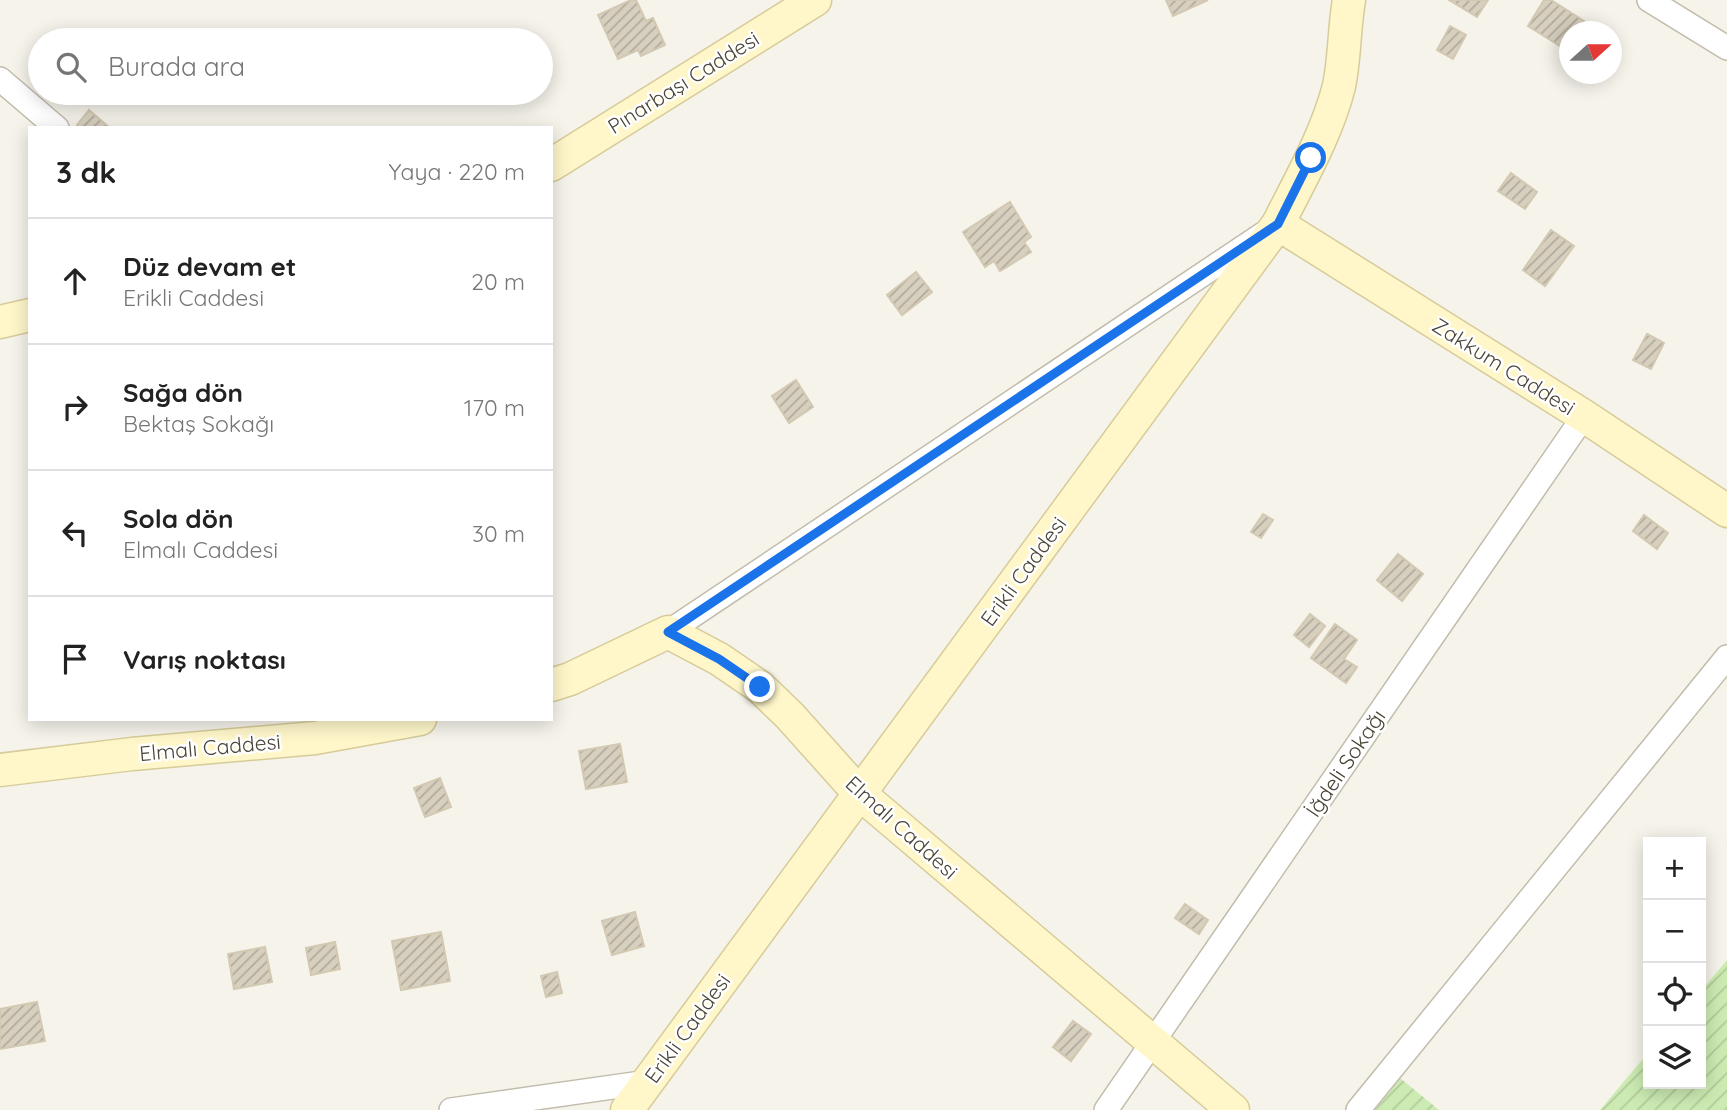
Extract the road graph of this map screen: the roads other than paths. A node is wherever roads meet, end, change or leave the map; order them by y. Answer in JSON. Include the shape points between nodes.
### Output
{"nodes":[{"id":1,"x":815,"y":0,"type":"edge"},
{"id":2,"x":1349,"y":0,"type":"edge"},
{"id":3,"x":1649,"y":0,"type":"edge"},
{"id":4,"x":1727,"y":48,"type":"edge"},
{"id":5,"x":0,"y":79,"type":"edge"},
{"id":6,"x":28,"y":103,"type":"edge"},
{"id":7,"x":30,"y":105,"type":"edge"},
{"id":8,"x":55,"y":126,"type":"edge"},
{"id":9,"x":553,"y":163,"type":"edge"},
{"id":10,"x":1278,"y":224,"type":"junction"},
{"id":11,"x":28,"y":315,"type":"edge"},
{"id":12,"x":0,"y":321,"type":"edge"},
{"id":13,"x":1584,"y":416,"type":"junction"},
{"id":14,"x":1727,"y":511,"type":"edge"},
{"id":15,"x":668,"y":632,"type":"junction"},
{"id":16,"x":1727,"y":657,"type":"edge"},
{"id":17,"x":553,"y":684,"type":"edge"},
{"id":18,"x":408,"y":721,"type":"edge"},
{"id":19,"x":0,"y":769,"type":"edge"},
{"id":20,"x":859,"y":793,"type":"junction"},
{"id":21,"x":1154,"y":1043,"type":"junction"},
{"id":22,"x":648,"y":1082,"type":"junction"},
{"id":23,"x":451,"y":1110,"type":"edge"},
{"id":24,"x":628,"y":1110,"type":"edge"},
{"id":25,"x":1106,"y":1110,"type":"edge"},
{"id":26,"x":1233,"y":1110,"type":"edge"},
{"id":27,"x":1358,"y":1110,"type":"edge"}],
"edges":[{"from":1,"to":9,"type":"street","name":"Pınarbaşı Caddesi"},
{"from":2,"to":10,"type":"street","name":"Erikli Caddesi","via":[[1338,87],[1311,158]]},
{"from":3,"to":4,"type":"street"},
{"from":5,"to":6,"type":"street"},
{"from":7,"to":8,"type":"street"},
{"from":10,"to":13,"type":"street","name":"Zakkum Caddesi"},
{"from":10,"to":15,"type":"street"},
{"from":10,"to":20,"type":"street","name":"Erikli Caddesi"},
{"from":11,"to":12,"type":"street"},
{"from":13,"to":14,"type":"street","name":"Zakkum Caddesi"},
{"from":13,"to":21,"type":"street","name":"İğdeli Sokağı"},
{"from":15,"to":17,"type":"street"},
{"from":15,"to":20,"type":"street","name":"Elmalı Caddesi","via":[[760,687]]},
{"from":16,"to":27,"type":"street"},
{"from":18,"to":19,"type":"street","name":"Elmalı Caddesi","via":[[315,738]]},
{"from":20,"to":21,"type":"street","name":"Elmalı Caddesi"},
{"from":20,"to":22,"type":"street","name":"Erikli Caddesi"},
{"from":21,"to":25,"type":"street","name":"İğdeli Sokağı"},
{"from":21,"to":26,"type":"street","name":"Elmalı Caddesi"},
{"from":22,"to":23,"type":"street"},
{"from":22,"to":24,"type":"street","name":"Erikli Caddesi"}]}
